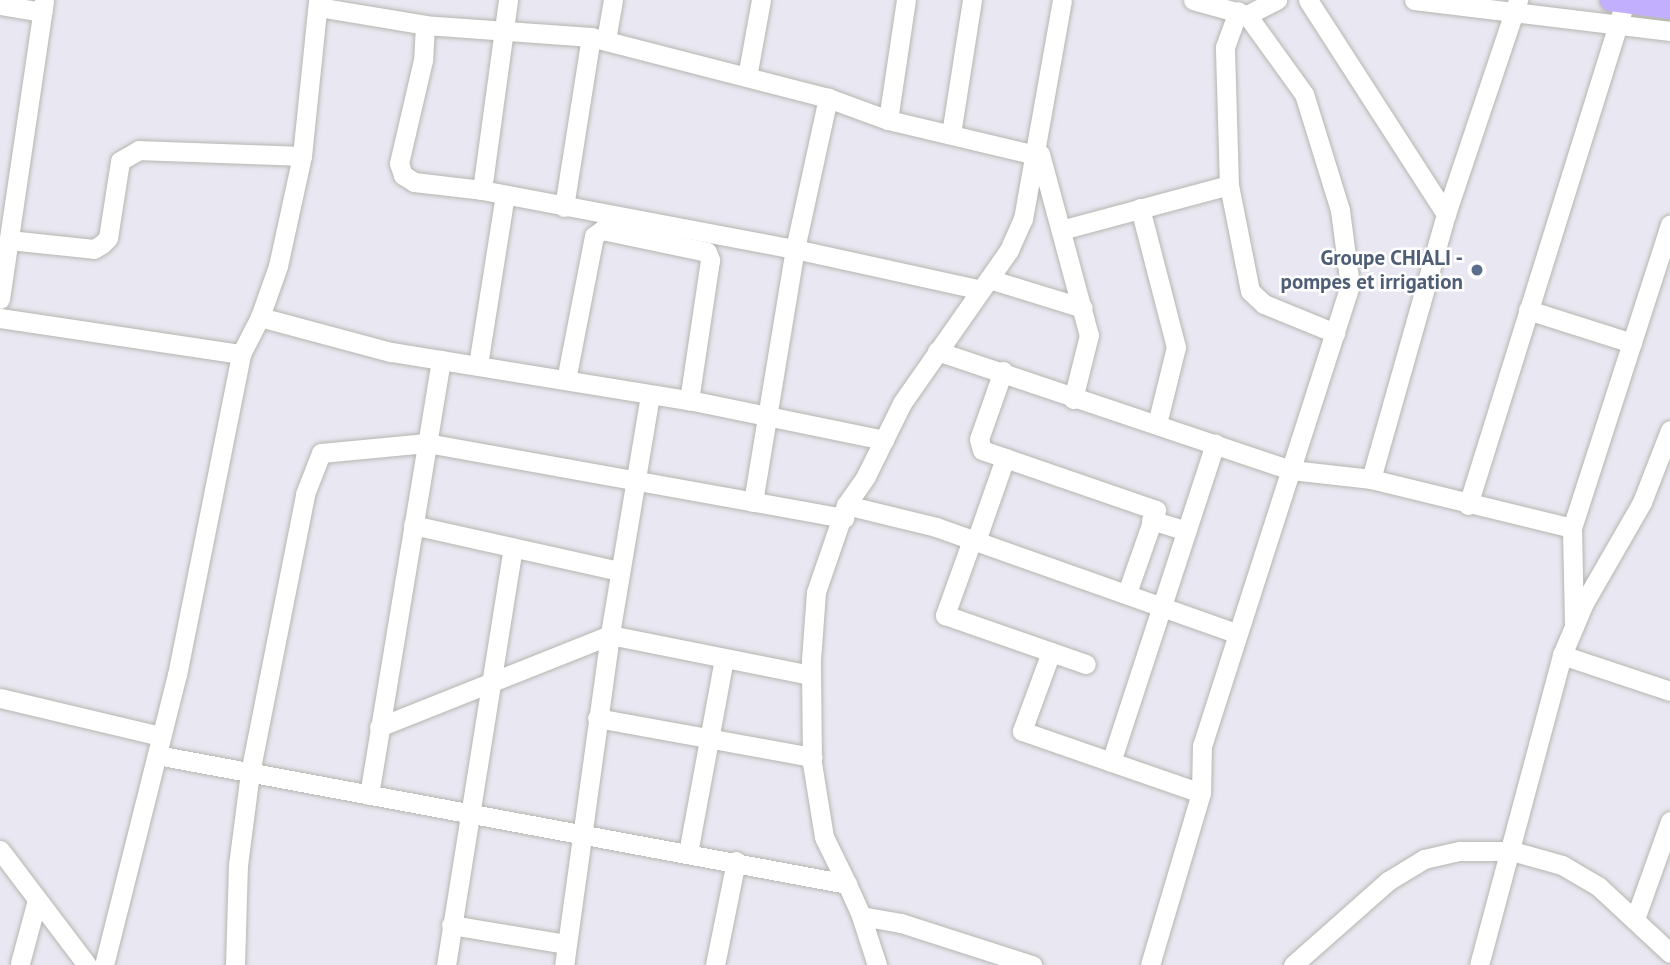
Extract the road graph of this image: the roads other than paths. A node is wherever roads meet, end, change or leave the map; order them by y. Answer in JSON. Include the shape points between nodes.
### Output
{"nodes":[{"id":1,"x":508,"y":0,"type":"edge"},
{"id":2,"x":613,"y":0,"type":"edge"},
{"id":3,"x":761,"y":0,"type":"edge"},
{"id":4,"x":906,"y":0,"type":"edge"},
{"id":5,"x":972,"y":0,"type":"edge"},
{"id":6,"x":1062,"y":0,"type":"edge"},
{"id":7,"x":1193,"y":0,"type":"edge"},
{"id":8,"x":1278,"y":0,"type":"edge"},
{"id":9,"x":1308,"y":0,"type":"edge"},
{"id":10,"x":1414,"y":0,"type":"edge"},
{"id":11,"x":1618,"y":1,"type":"edge"},
{"id":12,"x":318,"y":3,"type":"edge"},
{"id":13,"x":0,"y":5,"type":"edge"},
{"id":14,"x":43,"y":6,"type":"edge"},
{"id":15,"x":1516,"y":6,"type":"edge"},
{"id":16,"x":1670,"y":8,"type":"edge"},
{"id":17,"x":1242,"y":13,"type":"junction"},
{"id":18,"x":425,"y":25,"type":"junction"},
{"id":19,"x":1618,"y":25,"type":"junction"},
{"id":20,"x":503,"y":28,"type":"junction"},
{"id":21,"x":1670,"y":31,"type":"edge"},
{"id":22,"x":598,"y":39,"type":"junction"},
{"id":23,"x":747,"y":77,"type":"junction"},
{"id":24,"x":828,"y":98,"type":"junction"},
{"id":25,"x":888,"y":120,"type":"junction"},
{"id":26,"x":951,"y":134,"type":"junction"},
{"id":27,"x":1037,"y":150,"type":"junction"},
{"id":28,"x":302,"y":156,"type":"junction"},
{"id":29,"x":8,"y":182,"type":"edge"},
{"id":30,"x":1229,"y":185,"type":"junction"},
{"id":31,"x":482,"y":190,"type":"junction"},
{"id":32,"x":505,"y":195,"type":"junction"},
{"id":33,"x":564,"y":207,"type":"junction"},
{"id":34,"x":1140,"y":208,"type":"junction"},
{"id":35,"x":1446,"y":214,"type":"junction"},
{"id":36,"x":1670,"y":224,"type":"edge"},
{"id":37,"x":1061,"y":230,"type":"junction"},
{"id":38,"x":9,"y":240,"type":"junction"},
{"id":39,"x":795,"y":249,"type":"junction"},
{"id":40,"x":985,"y":285,"type":"junction"},
{"id":41,"x":0,"y":299,"type":"edge"},
{"id":42,"x":1083,"y":308,"type":"junction"},
{"id":43,"x":1528,"y":310,"type":"junction"},
{"id":44,"x":260,"y":317,"type":"junction"},
{"id":45,"x":0,"y":318,"type":"edge"},
{"id":46,"x":1335,"y":333,"type":"junction"},
{"id":47,"x":1632,"y":343,"type":"junction"},
{"id":48,"x":937,"y":351,"type":"junction"},
{"id":49,"x":241,"y":354,"type":"junction"},
{"id":50,"x":441,"y":360,"type":"junction"},
{"id":51,"x":478,"y":365,"type":"junction"},
{"id":52,"x":1003,"y":371,"type":"junction"},
{"id":53,"x":566,"y":380,"type":"junction"},
{"id":54,"x":650,"y":395,"type":"junction"},
{"id":55,"x":1073,"y":399,"type":"junction"},
{"id":56,"x":689,"y":400,"type":"junction"},
{"id":57,"x":767,"y":417,"type":"junction"},
{"id":58,"x":1157,"y":424,"type":"junction"},
{"id":59,"x":1670,"y":430,"type":"edge"},
{"id":60,"x":884,"y":440,"type":"junction"},
{"id":61,"x":427,"y":443,"type":"junction"},
{"id":62,"x":1215,"y":444,"type":"junction"},
{"id":63,"x":1005,"y":458,"type":"junction"},
{"id":64,"x":1291,"y":470,"type":"junction"},
{"id":65,"x":1371,"y":479,"type":"junction"},
{"id":66,"x":635,"y":480,"type":"junction"},
{"id":67,"x":753,"y":502,"type":"junction"},
{"id":68,"x":1468,"y":505,"type":"junction"},
{"id":69,"x":845,"y":512,"type":"junction"},
{"id":70,"x":1151,"y":520,"type":"junction"},
{"id":71,"x":413,"y":525,"type":"junction"},
{"id":72,"x":1572,"y":528,"type":"junction"},
{"id":73,"x":1186,"y":531,"type":"junction"},
{"id":74,"x":974,"y":540,"type":"junction"},
{"id":75,"x":513,"y":547,"type":"junction"},
{"id":76,"x":619,"y":571,"type":"junction"},
{"id":77,"x":1126,"y":593,"type":"junction"},
{"id":78,"x":1162,"y":605,"type":"junction"},
{"id":79,"x":1574,"y":626,"type":"junction"},
{"id":80,"x":1238,"y":634,"type":"junction"},
{"id":81,"x":610,"y":635,"type":"junction"},
{"id":82,"x":1051,"y":652,"type":"junction"},
{"id":83,"x":1562,"y":655,"type":"junction"},
{"id":84,"x":724,"y":658,"type":"junction"},
{"id":85,"x":1086,"y":664,"type":"dead end"},
{"id":86,"x":811,"y":675,"type":"junction"},
{"id":87,"x":490,"y":680,"type":"junction"},
{"id":88,"x":1670,"y":691,"type":"edge"},
{"id":89,"x":0,"y":698,"type":"edge"},
{"id":90,"x":597,"y":718,"type":"junction"},
{"id":91,"x":379,"y":727,"type":"junction"},
{"id":92,"x":709,"y":739,"type":"junction"},
{"id":93,"x":159,"y":746,"type":"junction"},
{"id":94,"x":812,"y":757,"type":"junction"},
{"id":95,"x":1111,"y":762,"type":"junction"},
{"id":96,"x":250,"y":773,"type":"junction"},
{"id":97,"x":1201,"y":793,"type":"junction"},
{"id":98,"x":369,"y":794,"type":"junction"},
{"id":99,"x":468,"y":813,"type":"junction"},
{"id":100,"x":1670,"y":821,"type":"edge"},
{"id":101,"x":580,"y":834,"type":"junction"},
{"id":102,"x":0,"y":850,"type":"edge"},
{"id":103,"x":1512,"y":851,"type":"junction"},
{"id":104,"x":688,"y":853,"type":"junction"},
{"id":105,"x":736,"y":861,"type":"junction"},
{"id":106,"x":847,"y":884,"type":"junction"},
{"id":107,"x":37,"y":900,"type":"junction"},
{"id":108,"x":861,"y":916,"type":"junction"},
{"id":109,"x":1635,"y":919,"type":"junction"},
{"id":110,"x":452,"y":925,"type":"junction"},
{"id":111,"x":565,"y":944,"type":"junction"},
{"id":112,"x":1670,"y":953,"type":"edge"},
{"id":113,"x":0,"y":958,"type":"edge"},
{"id":114,"x":19,"y":964,"type":"edge"},
{"id":115,"x":87,"y":965,"type":"edge"},
{"id":116,"x":104,"y":965,"type":"edge"},
{"id":117,"x":235,"y":965,"type":"edge"},
{"id":118,"x":446,"y":965,"type":"edge"},
{"id":119,"x":564,"y":965,"type":"edge"},
{"id":120,"x":715,"y":965,"type":"edge"},
{"id":121,"x":877,"y":965,"type":"edge"},
{"id":122,"x":1032,"y":965,"type":"edge"},
{"id":123,"x":1150,"y":965,"type":"edge"},
{"id":124,"x":1293,"y":965,"type":"edge"},
{"id":125,"x":1479,"y":965,"type":"edge"}],
"edges":[{"from":1,"to":20,"type":"street"},
{"from":2,"to":22,"type":"street"},
{"from":3,"to":23,"type":"street"},
{"from":4,"to":25,"type":"street"},
{"from":5,"to":26,"type":"street"},
{"from":6,"to":27,"type":"street"},
{"from":7,"to":17,"type":"street"},
{"from":8,"to":17,"type":"street"},
{"from":9,"to":35,"type":"street"},
{"from":10,"to":15,"type":"street"},
{"from":11,"to":16,"type":"main road"},
{"from":11,"to":19,"type":"street"},
{"from":12,"to":18,"type":"street"},
{"from":12,"to":28,"type":"street"},
{"from":13,"to":14,"type":"street"},
{"from":14,"to":29,"type":"street"},
{"from":15,"to":19,"type":"street"},
{"from":15,"to":35,"type":"street"},
{"from":17,"to":30,"type":"street","via":[[1225,47]]},
{"from":17,"to":46,"type":"street","via":[[1304,93],[1328,162],[1350,271]]},
{"from":18,"to":20,"type":"street"},
{"from":18,"to":31,"type":"street","via":[[423,60],[400,163],[403,174],[414,182]]},
{"from":19,"to":21,"type":"street"},
{"from":19,"to":43,"type":"street"},
{"from":20,"to":22,"type":"street"},
{"from":20,"to":31,"type":"street"},
{"from":22,"to":23,"type":"street"},
{"from":22,"to":33,"type":"street"},
{"from":23,"to":24,"type":"street"},
{"from":24,"to":25,"type":"street"},
{"from":24,"to":39,"type":"street"},
{"from":25,"to":26,"type":"street"},
{"from":26,"to":27,"type":"street"},
{"from":27,"to":37,"type":"street"},
{"from":27,"to":40,"type":"street","via":[[1023,219]]},
{"from":28,"to":38,"type":"street","via":[[139,150],[120,161],[108,238],[102,244],[94,249]]},
{"from":28,"to":44,"type":"street","via":[[278,266]]},
{"from":29,"to":38,"type":"street"},
{"from":30,"to":34,"type":"street"},
{"from":30,"to":46,"type":"street","via":[[1250,291],[1264,304]]},
{"from":31,"to":32,"type":"street"},
{"from":32,"to":33,"type":"street"},
{"from":32,"to":51,"type":"street"},
{"from":33,"to":39,"type":"street"},
{"from":34,"to":37,"type":"street"},
{"from":34,"to":58,"type":"street","via":[[1176,347]]},
{"from":35,"to":65,"type":"street"},
{"from":36,"to":47,"type":"street"},
{"from":37,"to":42,"type":"street"},
{"from":38,"to":41,"type":"street"},
{"from":39,"to":40,"type":"street"},
{"from":39,"to":57,"type":"street"},
{"from":40,"to":42,"type":"street"},
{"from":40,"to":48,"type":"street"},
{"from":42,"to":55,"type":"street","via":[[1089,335]]},
{"from":43,"to":47,"type":"street"},
{"from":43,"to":68,"type":"street"},
{"from":44,"to":49,"type":"street"},
{"from":44,"to":50,"type":"street","via":[[391,352]]},
{"from":45,"to":49,"type":"street"},
{"from":46,"to":64,"type":"street"},
{"from":47,"to":72,"type":"street"},
{"from":48,"to":52,"type":"street"},
{"from":48,"to":60,"type":"street"},
{"from":49,"to":93,"type":"street"},
{"from":50,"to":51,"type":"street"},
{"from":50,"to":61,"type":"street"},
{"from":51,"to":53,"type":"street"},
{"from":52,"to":55,"type":"street"},
{"from":52,"to":63,"type":"street","via":[[979,444],[982,450]]},
{"from":53,"to":54,"type":"street"},
{"from":53,"to":56,"type":"street","via":[[594,236],[602,230],[706,252],[710,260]]},
{"from":54,"to":56,"type":"street"},
{"from":54,"to":66,"type":"street"},
{"from":55,"to":58,"type":"street"},
{"from":56,"to":57,"type":"street"},
{"from":57,"to":60,"type":"street"},
{"from":57,"to":67,"type":"street"},
{"from":58,"to":62,"type":"street"},
{"from":59,"to":79,"type":"street","via":[[1642,502]]},
{"from":60,"to":69,"type":"street"},
{"from":61,"to":66,"type":"street"},
{"from":61,"to":71,"type":"street"},
{"from":61,"to":96,"type":"street","via":[[327,450],[314,459]]},
{"from":62,"to":64,"type":"street"},
{"from":62,"to":73,"type":"street"},
{"from":63,"to":70,"type":"street","via":[[1151,505],[1156,510]]},
{"from":63,"to":74,"type":"street"},
{"from":64,"to":65,"type":"street"},
{"from":64,"to":80,"type":"street"},
{"from":65,"to":68,"type":"street"},
{"from":66,"to":67,"type":"street"},
{"from":66,"to":76,"type":"street"},
{"from":67,"to":69,"type":"street"},
{"from":68,"to":72,"type":"street"},
{"from":69,"to":74,"type":"street"},
{"from":69,"to":86,"type":"street","via":[[816,592]]},
{"from":70,"to":73,"type":"street"},
{"from":70,"to":77,"type":"street"},
{"from":71,"to":75,"type":"street"},
{"from":71,"to":91,"type":"street"},
{"from":72,"to":79,"type":"street"},
{"from":73,"to":78,"type":"street"},
{"from":74,"to":77,"type":"street"},
{"from":74,"to":82,"type":"street","via":[[945,615]]},
{"from":75,"to":76,"type":"street"},
{"from":75,"to":87,"type":"street"},
{"from":76,"to":81,"type":"street"},
{"from":77,"to":78,"type":"street"},
{"from":78,"to":80,"type":"street"},
{"from":78,"to":95,"type":"street"},
{"from":79,"to":83,"type":"street"},
{"from":80,"to":97,"type":"street","via":[[1202,746]]},
{"from":81,"to":84,"type":"street"},
{"from":81,"to":87,"type":"street"},
{"from":81,"to":90,"type":"street"},
{"from":82,"to":85,"type":"street"},
{"from":82,"to":95,"type":"street","via":[[1022,731]]},
{"from":83,"to":88,"type":"street"},
{"from":83,"to":103,"type":"street"},
{"from":84,"to":86,"type":"street"},
{"from":84,"to":92,"type":"street"},
{"from":86,"to":94,"type":"street"},
{"from":87,"to":91,"type":"street"},
{"from":87,"to":99,"type":"street"},
{"from":89,"to":93,"type":"street"},
{"from":90,"to":92,"type":"street"},
{"from":90,"to":101,"type":"street"},
{"from":91,"to":98,"type":"street"},
{"from":92,"to":94,"type":"street"},
{"from":92,"to":104,"type":"street"},
{"from":93,"to":96,"type":"street"},
{"from":93,"to":116,"type":"street"},
{"from":94,"to":106,"type":"street","via":[[824,837]]},
{"from":95,"to":97,"type":"street"},
{"from":96,"to":98,"type":"street"},
{"from":96,"to":117,"type":"street","via":[[238,865]]},
{"from":97,"to":123,"type":"street"},
{"from":98,"to":99,"type":"street"},
{"from":99,"to":101,"type":"street"},
{"from":99,"to":110,"type":"street"},
{"from":100,"to":109,"type":"street"},
{"from":101,"to":104,"type":"street"},
{"from":101,"to":111,"type":"street"},
{"from":102,"to":107,"type":"street"},
{"from":103,"to":109,"type":"street","via":[[1579,873]]},
{"from":103,"to":124,"type":"street","via":[[1460,851],[1424,859],[1388,881]]},
{"from":103,"to":125,"type":"street"},
{"from":104,"to":105,"type":"street"},
{"from":105,"to":106,"type":"street"},
{"from":105,"to":120,"type":"street"},
{"from":106,"to":108,"type":"street"},
{"from":107,"to":114,"type":"street"},
{"from":107,"to":115,"type":"street"},
{"from":108,"to":121,"type":"street"},
{"from":108,"to":122,"type":"street","via":[[901,923]]},
{"from":109,"to":112,"type":"street"},
{"from":110,"to":111,"type":"street"},
{"from":110,"to":118,"type":"street"},
{"from":111,"to":119,"type":"street"},
{"from":113,"to":114,"type":"street"}]}
